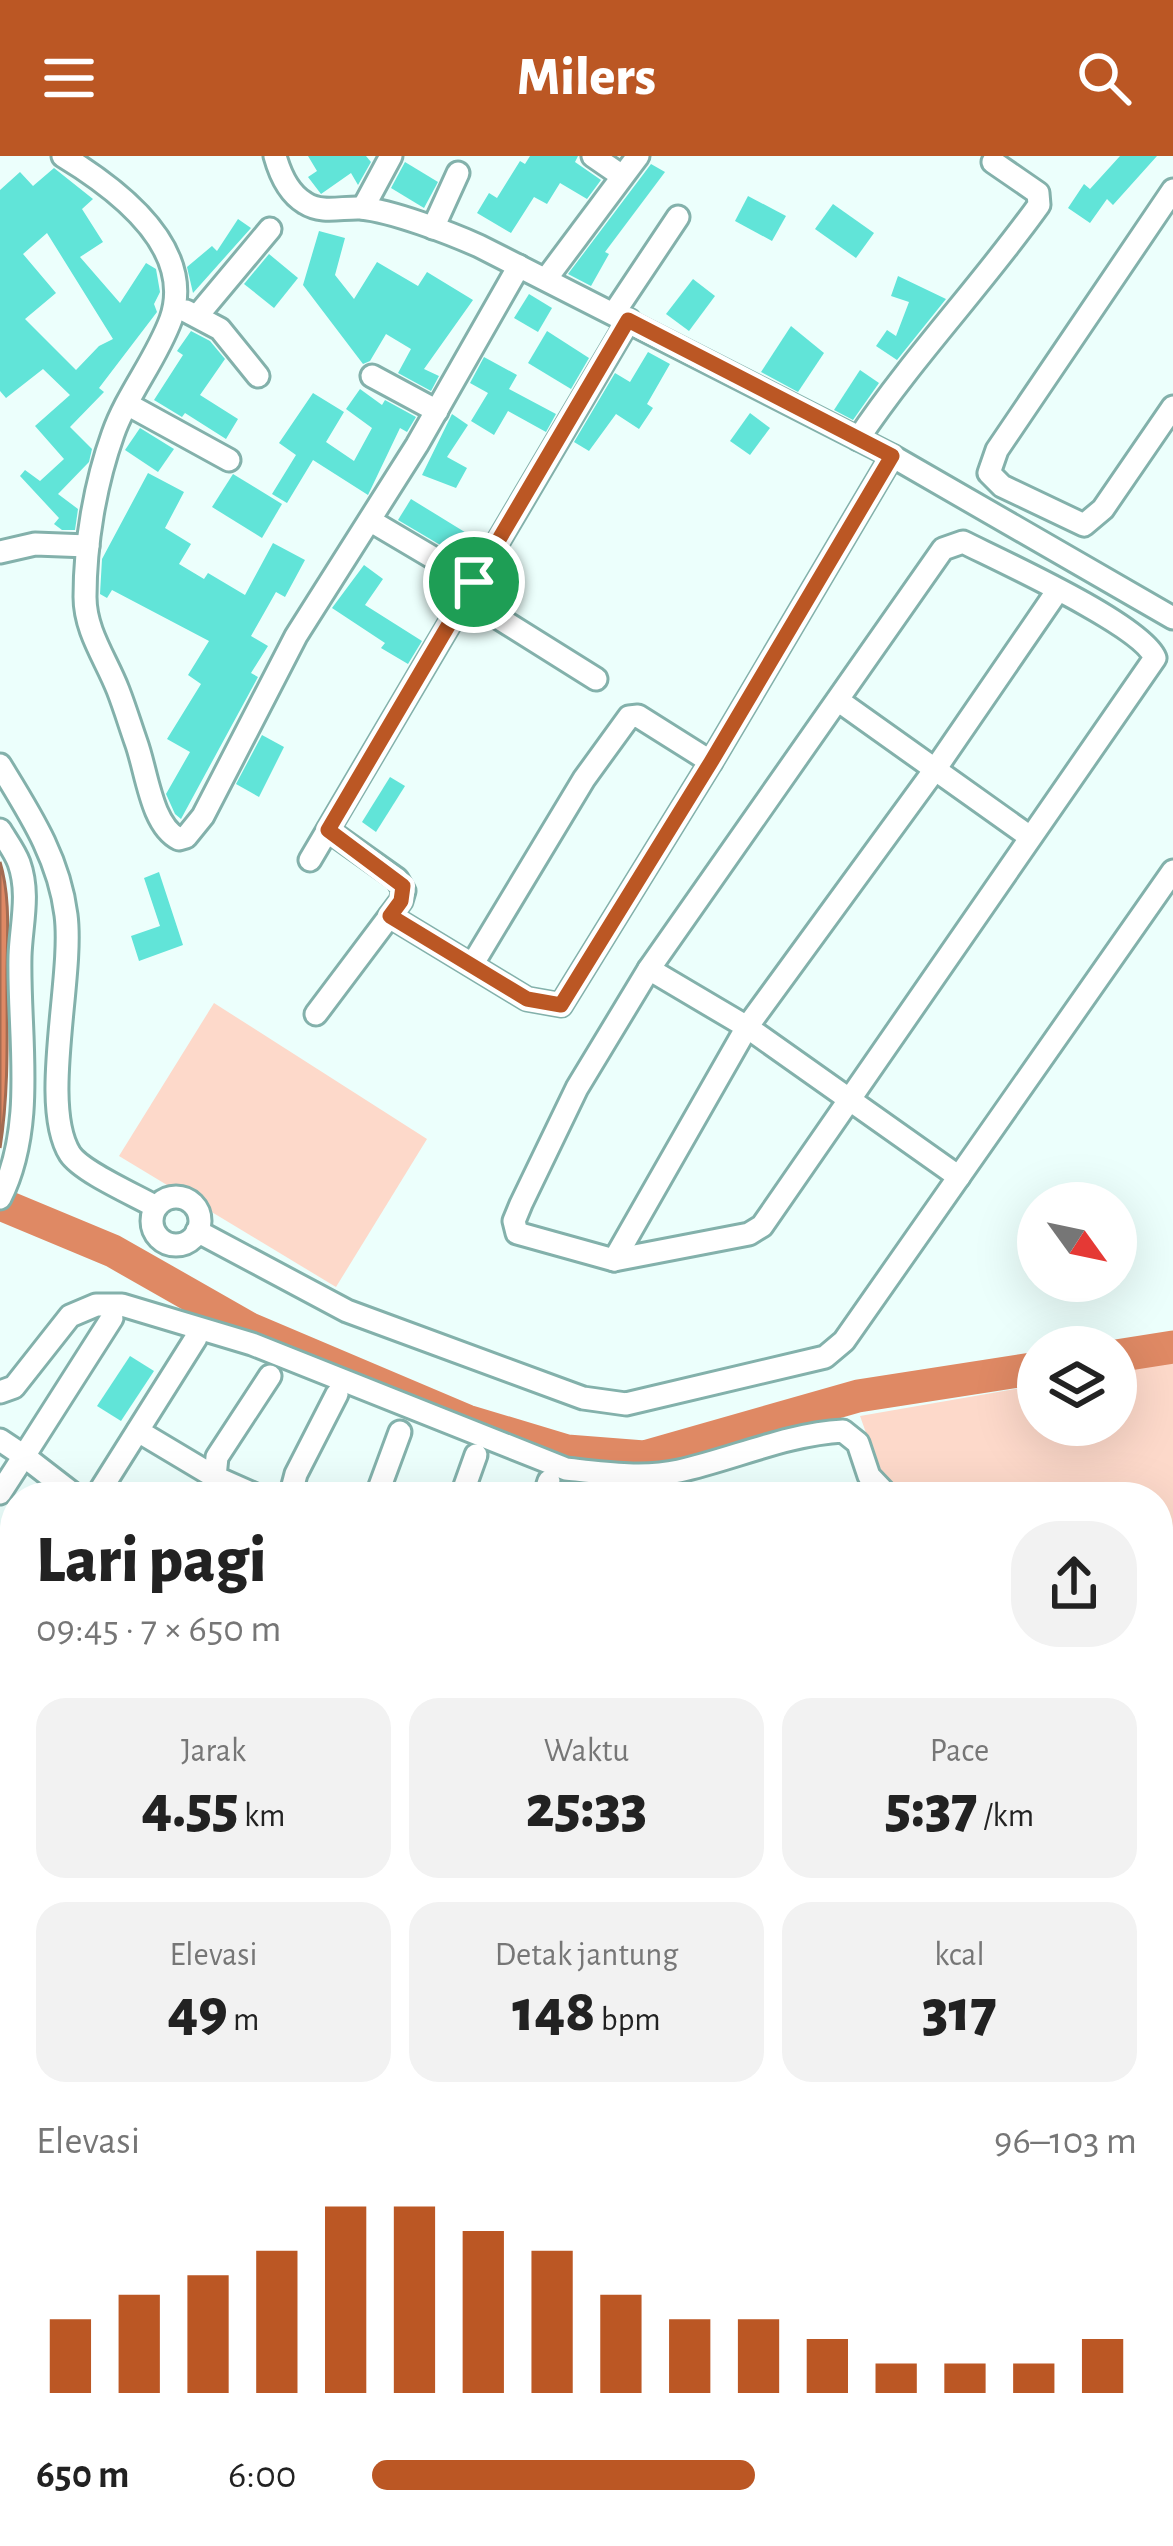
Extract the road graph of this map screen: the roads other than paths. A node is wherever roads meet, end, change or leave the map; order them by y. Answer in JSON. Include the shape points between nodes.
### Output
{"nodes":[{"id":1,"x":63,"y":156,"type":"edge"},
{"id":2,"x":275,"y":156,"type":"edge"},
{"id":3,"x":391,"y":156,"type":"edge"},
{"id":4,"x":593,"y":156,"type":"edge"},
{"id":5,"x":638,"y":156,"type":"edge"},
{"id":6,"x":993,"y":162,"type":"dead end"},
{"id":7,"x":458,"y":173,"type":"dead end"},
{"id":8,"x":622,"y":176,"type":"junction"},
{"id":9,"x":1173,"y":190,"type":"edge"},
{"id":10,"x":363,"y":208,"type":"junction"},
{"id":11,"x":678,"y":217,"type":"dead end"},
{"id":12,"x":433,"y":228,"type":"junction"},
{"id":13,"x":270,"y":229,"type":"dead end"},
{"id":14,"x":519,"y":266,"type":"junction"},
{"id":15,"x":546,"y":280,"type":"junction"},
{"id":16,"x":174,"y":308,"type":"junction"},
{"id":17,"x":198,"y":315,"type":"junction"},
{"id":18,"x":621,"y":316,"type":"junction"},
{"id":19,"x":258,"y":376,"type":"dead end"},
{"id":20,"x":372,"y":376,"type":"dead end"},
{"id":21,"x":127,"y":404,"type":"junction"},
{"id":22,"x":1173,"y":407,"type":"edge"},
{"id":23,"x":437,"y":411,"type":"junction"},
{"id":24,"x":857,"y":439,"type":"junction"},
{"id":25,"x":892,"y":456,"type":"junction"},
{"id":26,"x":229,"y":460,"type":"dead end"},
{"id":27,"x":370,"y":521,"type":"junction"},
{"id":28,"x":88,"y":546,"type":"junction"},
{"id":29,"x":0,"y":552,"type":"edge"},
{"id":30,"x":470,"y":590,"type":"junction"},
{"id":31,"x":1058,"y":590,"type":"junction"},
{"id":32,"x":1173,"y":618,"type":"edge"},
{"id":33,"x":596,"y":679,"type":"dead end"},
{"id":34,"x":839,"y":701,"type":"junction"},
{"id":35,"x":711,"y":762,"type":"junction"},
{"id":36,"x":0,"y":765,"type":"edge"},
{"id":37,"x":936,"y":768,"type":"junction"},
{"id":38,"x":0,"y":830,"type":"edge"},
{"id":39,"x":328,"y":830,"type":"junction"},
{"id":40,"x":1030,"y":836,"type":"junction"},
{"id":41,"x":310,"y":860,"type":"dead end"},
{"id":42,"x":1173,"y":872,"type":"edge"},
{"id":43,"x":390,"y":916,"type":"junction"},
{"id":44,"x":472,"y":965,"type":"junction"},
{"id":45,"x":649,"y":969,"type":"junction"},
{"id":46,"x":316,"y":1014,"type":"dead end"},
{"id":47,"x":747,"y":1027,"type":"junction"},
{"id":48,"x":848,"y":1102,"type":"junction"},
{"id":49,"x":958,"y":1177,"type":"junction"},
{"id":50,"x":3,"y":1191,"type":"edge"},
{"id":51,"x":156,"y":1207,"type":"junction"},
{"id":52,"x":197,"y":1231,"type":"junction"},
{"id":53,"x":614,"y":1261,"type":"junction"},
{"id":54,"x":112,"y":1318,"type":"dead end"},
{"id":55,"x":196,"y":1338,"type":"dead end"},
{"id":56,"x":270,"y":1376,"type":"dead end"},
{"id":57,"x":0,"y":1393,"type":"edge"},
{"id":58,"x":337,"y":1394,"type":"dead end"},
{"id":59,"x":138,"y":1431,"type":"junction"},
{"id":60,"x":400,"y":1432,"type":"dead end"},
{"id":61,"x":0,"y":1440,"type":"edge"},
{"id":62,"x":23,"y":1456,"type":"junction"},
{"id":63,"x":476,"y":1456,"type":"dead end"},
{"id":64,"x":215,"y":1477,"type":"junction"},
{"id":65,"x":7,"y":1482,"type":"edge"},
{"id":66,"x":57,"y":1482,"type":"edge"},
{"id":67,"x":106,"y":1482,"type":"edge"},
{"id":68,"x":226,"y":1482,"type":"edge"},
{"id":69,"x":294,"y":1482,"type":"edge"},
{"id":70,"x":382,"y":1482,"type":"edge"},
{"id":71,"x":466,"y":1482,"type":"edge"},
{"id":72,"x":874,"y":1482,"type":"edge"}],
"edges":[{"from":1,"to":16,"type":"street","via":[[146,220],[171,274]]},
{"from":2,"to":10,"type":"street","via":[[303,202]]},
{"from":3,"to":10,"type":"street"},
{"from":4,"to":8,"type":"street"},
{"from":5,"to":8,"type":"street"},
{"from":6,"to":24,"type":"street","via":[[1038,194],[1039,205]]},
{"from":7,"to":12,"type":"street"},
{"from":8,"to":15,"type":"street"},
{"from":9,"to":22,"type":"street","via":[[989,473],[1084,525]]},
{"from":10,"to":12,"type":"street"},
{"from":11,"to":18,"type":"street"},
{"from":12,"to":14,"type":"street"},
{"from":13,"to":17,"type":"street"},
{"from":14,"to":15,"type":"street"},
{"from":14,"to":23,"type":"street"},
{"from":15,"to":18,"type":"street"},
{"from":16,"to":17,"type":"street"},
{"from":16,"to":21,"type":"street"},
{"from":17,"to":19,"type":"street"},
{"from":18,"to":24,"type":"street"},
{"from":18,"to":30,"type":"street"},
{"from":20,"to":23,"type":"street"},
{"from":21,"to":26,"type":"street"},
{"from":21,"to":28,"type":"street","via":[[107,454]]},
{"from":23,"to":27,"type":"street"},
{"from":24,"to":25,"type":"street"},
{"from":25,"to":32,"type":"street"},
{"from":25,"to":35,"type":"street"},
{"from":27,"to":28,"type":"street","via":[[182,839],[160,824],[86,620]]},
{"from":27,"to":30,"type":"street"},
{"from":28,"to":29,"type":"street"},
{"from":30,"to":33,"type":"street"},
{"from":30,"to":39,"type":"street"},
{"from":31,"to":34,"type":"street","via":[[953,544]]},
{"from":31,"to":37,"type":"street"},
{"from":31,"to":40,"type":"street","via":[[1146,642],[1155,658]]},
{"from":34,"to":37,"type":"street"},
{"from":34,"to":45,"type":"street"},
{"from":35,"to":44,"type":"street","via":[[561,1005],[527,999]]},
{"from":35,"to":44,"type":"street","via":[[629,717]]},
{"from":36,"to":51,"type":"street","via":[[58,868],[67,920],[61,1133],[72,1158]]},
{"from":37,"to":40,"type":"street"},
{"from":37,"to":47,"type":"street"},
{"from":38,"to":50,"type":"street","via":[[19,862],[26,908],[22,1098]]},
{"from":39,"to":41,"type":"street"},
{"from":39,"to":43,"type":"street","via":[[403,886]]},
{"from":40,"to":48,"type":"street"},
{"from":42,"to":49,"type":"street"},
{"from":43,"to":44,"type":"street"},
{"from":43,"to":46,"type":"street"},
{"from":45,"to":47,"type":"street"},
{"from":45,"to":53,"type":"street","via":[[578,1088],[514,1221],[517,1233]]},
{"from":47,"to":48,"type":"street"},
{"from":47,"to":53,"type":"street"},
{"from":48,"to":49,"type":"street"},
{"from":48,"to":53,"type":"street","via":[[762,1226]]},
{"from":49,"to":52,"type":"street","via":[[825,1357],[626,1403],[583,1398],[347,1311]]},
{"from":51,"to":52,"type":"street","via":[[171,1197],[187,1200],[198,1212]]},
{"from":51,"to":52,"type":"street","via":[[152,1228],[161,1240],[183,1244]]},
{"from":54,"to":62,"type":"street"},
{"from":55,"to":59,"type":"street"},
{"from":56,"to":64,"type":"street","via":[[217,1457]]},
{"from":57,"to":72,"type":"street","via":[[14,1387],[70,1316],[122,1305],[252,1344],[566,1469],[674,1472],[843,1431]]},
{"from":58,"to":69,"type":"street"},
{"from":59,"to":64,"type":"street"},
{"from":59,"to":67,"type":"street"},
{"from":60,"to":70,"type":"street"},
{"from":61,"to":62,"type":"street"},
{"from":62,"to":65,"type":"street"},
{"from":62,"to":66,"type":"street"},
{"from":63,"to":71,"type":"street"},
{"from":64,"to":68,"type":"street"}]}
